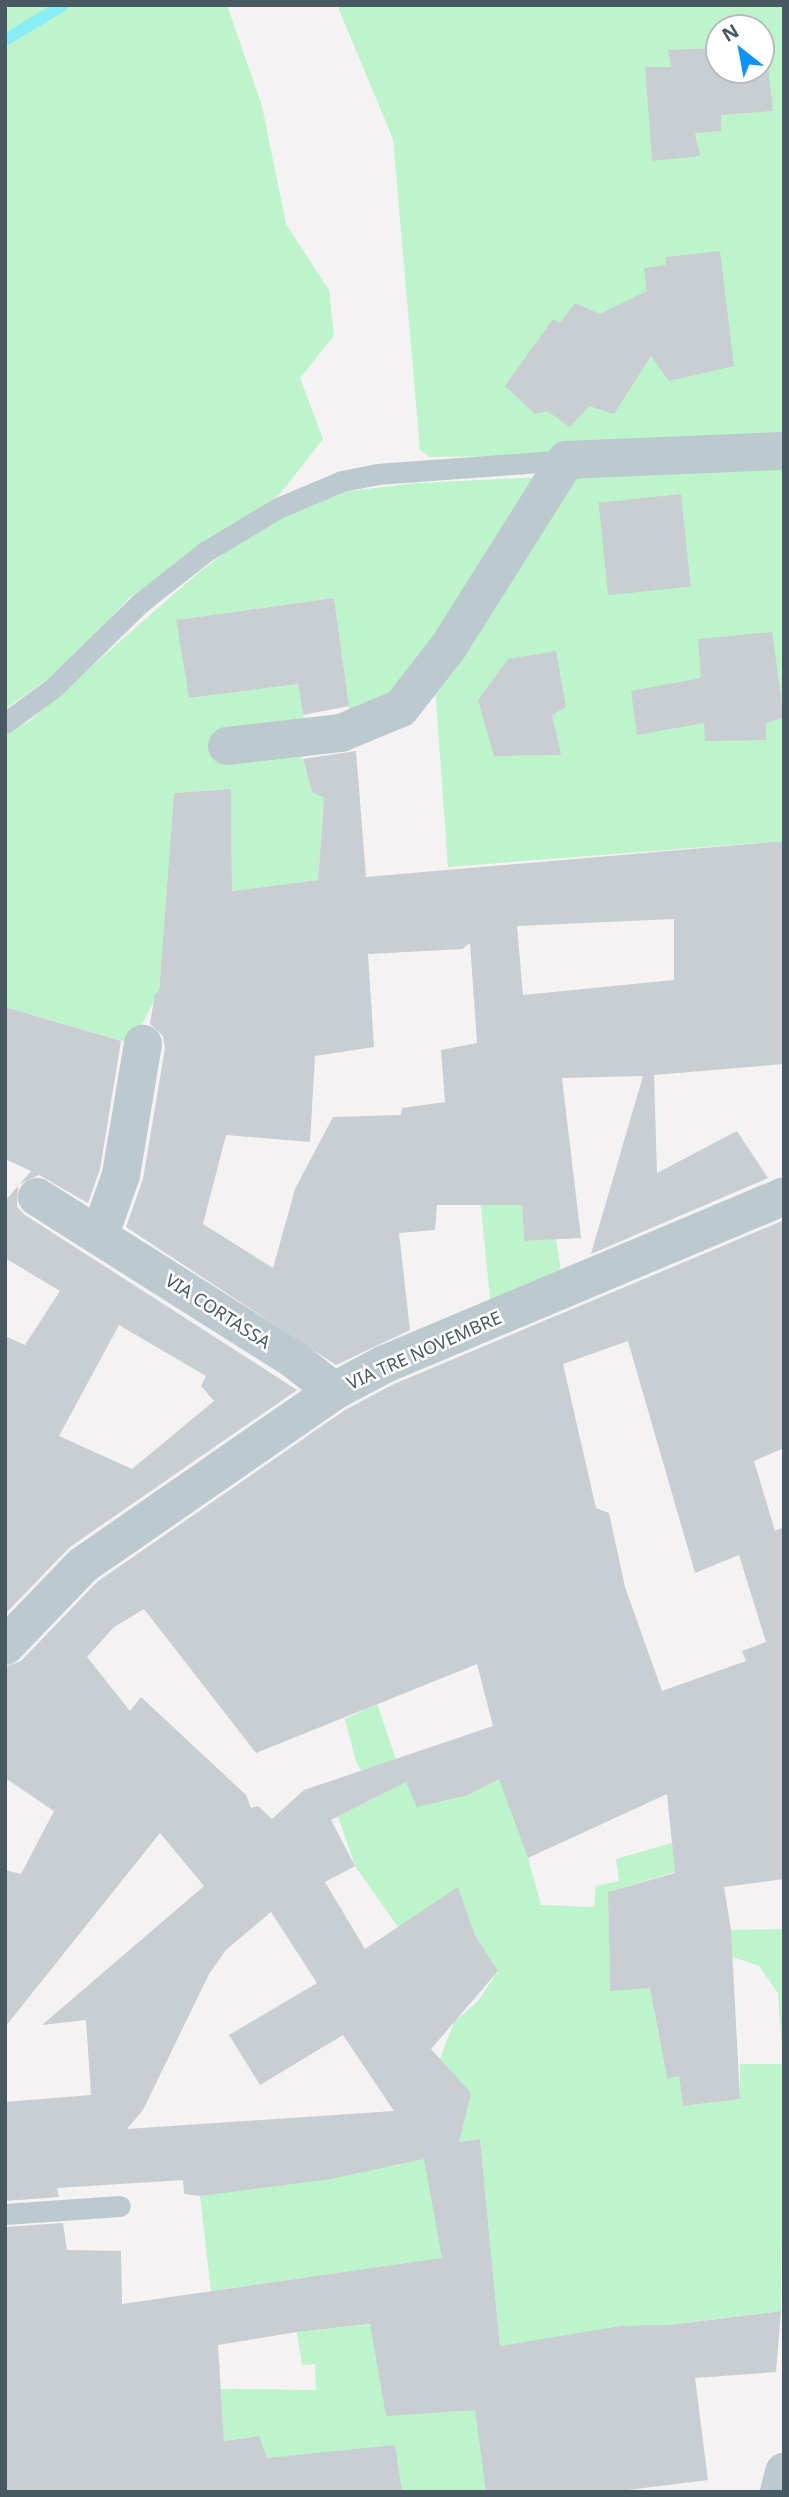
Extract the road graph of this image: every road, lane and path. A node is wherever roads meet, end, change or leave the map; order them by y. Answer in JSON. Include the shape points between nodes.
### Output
{"nodes":[{"id":1,"x":784,"y":451,"type":"edge"},
{"id":2,"x":566,"y":460,"type":"junction"},
{"id":3,"x":5,"y":723,"type":"edge"},
{"id":4,"x":227,"y":747,"type":"dead end"},
{"id":5,"x":143,"y":1044,"type":"dead end"},
{"id":6,"x":784,"y":1196,"type":"edge"},
{"id":7,"x":37,"y":1197,"type":"dead end"},
{"id":8,"x":100,"y":1234,"type":"junction"},
{"id":9,"x":334,"y":1391,"type":"junction"},
{"id":10,"x":5,"y":1646,"type":"edge"},
{"id":11,"x":120,"y":2206,"type":"dead end"},
{"id":12,"x":5,"y":2214,"type":"edge"},
{"id":13,"x":784,"y":2472,"type":"edge"},
{"id":14,"x":779,"y":2492,"type":"edge"}],
"edges":[{"from":1,"to":2,"type":"street"},
{"from":2,"to":3,"type":"lane","via":[[377,474],[342,481],[278,508],[205,552],[140,603],[53,688]]},
{"from":2,"to":4,"type":"street","via":[[449,646],[401,708],[341,733]]},
{"from":5,"to":8,"type":"street","via":[[121,1175]]},
{"from":6,"to":9,"type":"street","name":"VIA TRE NOVEMBRE","via":[[385,1364]]},
{"from":7,"to":8,"type":"street","name":"VIA CORTASSA"},
{"from":8,"to":9,"type":"street","name":"VIA CORTASSA","via":[[296,1361]]},
{"from":9,"to":10,"type":"street","name":"VIA TRE NOVEMBRE","via":[[83,1565]]},
{"from":11,"to":12,"type":"lane"},
{"from":13,"to":14,"type":"street"}]}
